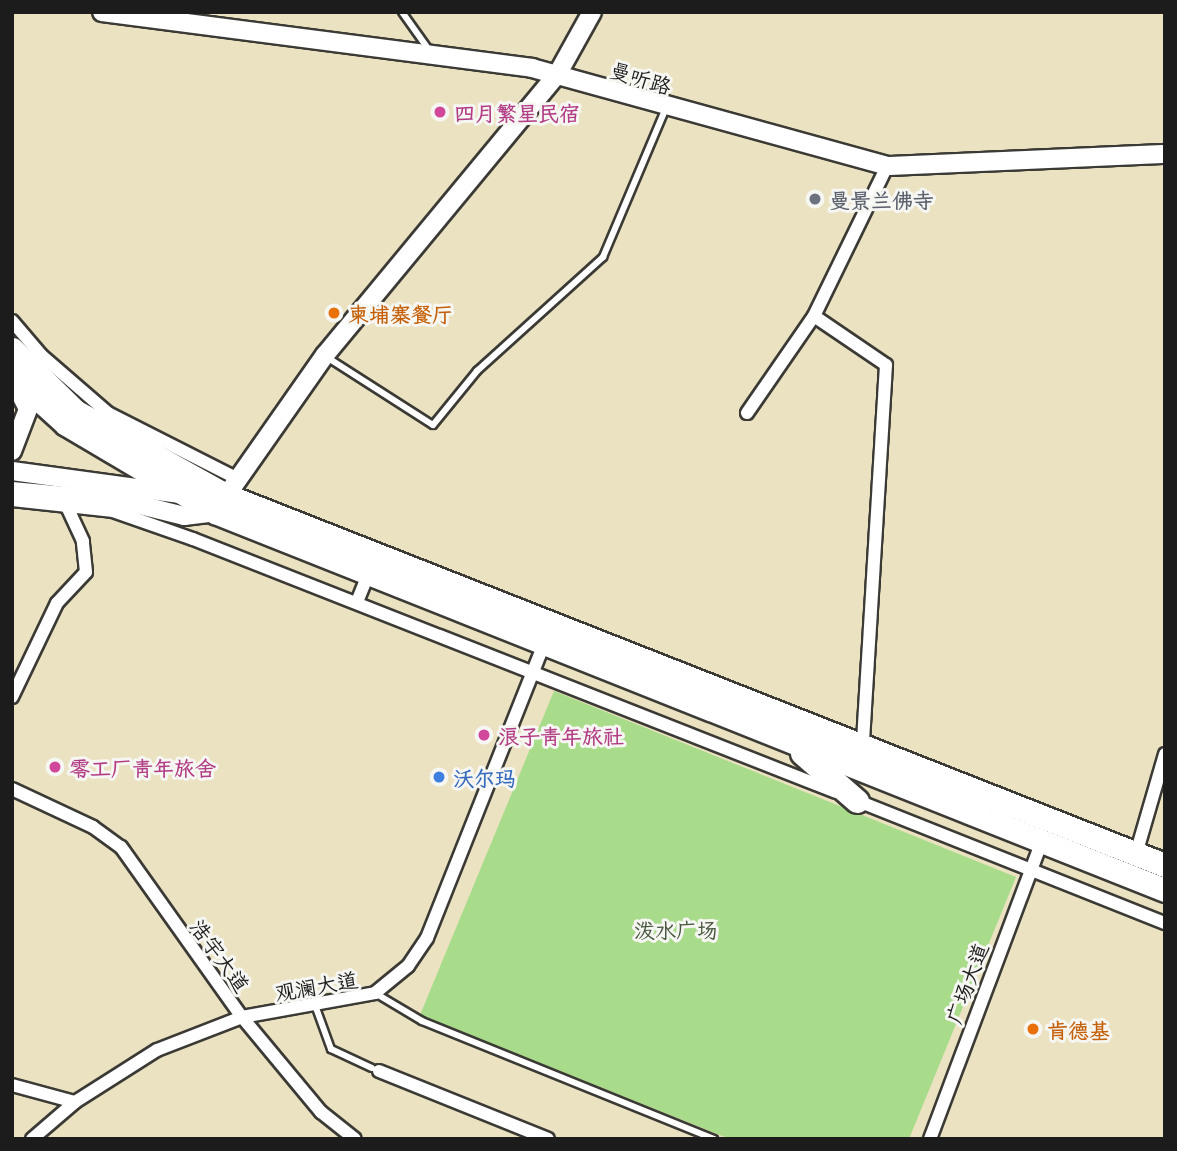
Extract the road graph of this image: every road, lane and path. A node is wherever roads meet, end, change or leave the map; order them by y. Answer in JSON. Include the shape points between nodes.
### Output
{"nodes":[{"id":1,"x":102,"y":12,"type":"edge"},
{"id":2,"x":402,"y":12,"type":"edge"},
{"id":3,"x":592,"y":12,"type":"edge"},
{"id":4,"x":432,"y":55,"type":"junction"},
{"id":5,"x":557,"y":75,"type":"junction"},
{"id":6,"x":666,"y":108,"type":"junction"},
{"id":7,"x":1165,"y":154,"type":"edge"},
{"id":8,"x":887,"y":166,"type":"junction"},
{"id":9,"x":814,"y":316,"type":"junction"},
{"id":10,"x":12,"y":321,"type":"edge"},
{"id":11,"x":12,"y":349,"type":"edge"},
{"id":12,"x":325,"y":355,"type":"junction"},
{"id":13,"x":12,"y":376,"type":"edge"},
{"id":14,"x":20,"y":404,"type":"edge"},
{"id":15,"x":747,"y":413,"type":"dead end"},
{"id":16,"x":12,"y":451,"type":"edge"},
{"id":17,"x":12,"y":471,"type":"edge"},
{"id":18,"x":12,"y":491,"type":"edge"},
{"id":19,"x":182,"y":495,"type":"junction"},
{"id":20,"x":225,"y":495,"type":"junction"},
{"id":21,"x":12,"y":500,"type":"edge"},
{"id":22,"x":67,"y":507,"type":"junction"},
{"id":23,"x":369,"y":573,"type":"junction"},
{"id":24,"x":357,"y":601,"type":"junction"},
{"id":25,"x":544,"y":644,"type":"junction"},
{"id":26,"x":533,"y":669,"type":"junction"},
{"id":27,"x":12,"y":697,"type":"edge"},
{"id":28,"x":786,"y":740,"type":"junction"},
{"id":29,"x":863,"y":746,"type":"junction"},
{"id":30,"x":1165,"y":754,"type":"edge"},
{"id":31,"x":12,"y":789,"type":"edge"},
{"id":32,"x":858,"y":801,"type":"junction"},
{"id":33,"x":1051,"y":820,"type":"junction"},
{"id":34,"x":1042,"y":841,"type":"junction"},
{"id":35,"x":1136,"y":854,"type":"junction"},
{"id":36,"x":1165,"y":865,"type":"edge"},
{"id":37,"x":1029,"y":870,"type":"junction"},
{"id":38,"x":1165,"y":890,"type":"edge"},
{"id":39,"x":1165,"y":923,"type":"edge"},
{"id":40,"x":375,"y":993,"type":"junction"},
{"id":41,"x":315,"y":1005,"type":"junction"},
{"id":42,"x":242,"y":1017,"type":"junction"},
{"id":43,"x":376,"y":1070,"type":"joint"},
{"id":44,"x":12,"y":1085,"type":"edge"},
{"id":45,"x":75,"y":1101,"type":"junction"},
{"id":46,"x":32,"y":1139,"type":"edge"},
{"id":47,"x":355,"y":1139,"type":"edge"},
{"id":48,"x":548,"y":1139,"type":"edge"},
{"id":49,"x":714,"y":1139,"type":"edge"},
{"id":50,"x":930,"y":1139,"type":"edge"}],
"edges":[{"from":1,"to":4,"type":"street","name":"曼听路"},
{"from":2,"to":4,"type":"lane"},
{"from":3,"to":5,"type":"street"},
{"from":4,"to":5,"type":"street","name":"曼听路"},
{"from":5,"to":6,"type":"street","name":"曼听路"},
{"from":5,"to":12,"type":"street"},
{"from":6,"to":8,"type":"street","name":"曼听路"},
{"from":6,"to":12,"type":"lane","via":[[603,257],[477,371],[433,425]]},
{"from":7,"to":8,"type":"street","name":"曼听路"},
{"from":8,"to":9,"type":"street"},
{"from":9,"to":15,"type":"street"},
{"from":9,"to":29,"type":"street","via":[[886,365]]},
{"from":10,"to":20,"type":"street","via":[[41,355],[108,413]]},
{"from":11,"to":20,"type":"highway","via":[[75,411],[135,449]]},
{"from":12,"to":20,"type":"street"},
{"from":13,"to":14,"type":"street"},
{"from":13,"to":19,"type":"highway","via":[[66,424]]},
{"from":14,"to":16,"type":"street"},
{"from":17,"to":19,"type":"street"},
{"from":18,"to":20,"type":"street","via":[[128,502],[184,516]]},
{"from":19,"to":20,"type":"highway"},
{"from":20,"to":23,"type":"highway"},
{"from":20,"to":29,"type":"highway"},
{"from":21,"to":22,"type":"street"},
{"from":22,"to":24,"type":"street","via":[[113,511]]},
{"from":22,"to":27,"type":"street","via":[[83,541],[86,572],[57,603]]},
{"from":23,"to":24,"type":"street"},
{"from":23,"to":25,"type":"highway"},
{"from":24,"to":26,"type":"street"},
{"from":25,"to":26,"type":"street","name":"观澜大道"},
{"from":25,"to":28,"type":"highway"},
{"from":26,"to":32,"type":"street"},
{"from":26,"to":40,"type":"street","name":"观澜大道","via":[[427,939]]},
{"from":28,"to":32,"type":"highway"},
{"from":28,"to":34,"type":"highway"},
{"from":29,"to":33,"type":"highway"},
{"from":30,"to":35,"type":"street"},
{"from":31,"to":42,"type":"street","name":"浩宇大道","via":[[93,827],[121,848]]},
{"from":32,"to":37,"type":"street"},
{"from":33,"to":34,"type":"highway"},
{"from":33,"to":35,"type":"highway"},
{"from":34,"to":37,"type":"street","name":"广场大道"},
{"from":34,"to":38,"type":"highway"},
{"from":35,"to":36,"type":"highway"},
{"from":37,"to":39,"type":"street"},
{"from":37,"to":50,"type":"street","name":"广场大道"},
{"from":40,"to":41,"type":"street","name":"观澜大道"},
{"from":40,"to":49,"type":"lane","via":[[422,1021]]},
{"from":41,"to":42,"type":"street","name":"观澜大道"},
{"from":41,"to":43,"type":"lane","via":[[331,1049]]},
{"from":42,"to":45,"type":"street","name":"观澜大道","via":[[157,1051]]},
{"from":42,"to":47,"type":"street","name":"浩宇大道","via":[[321,1112]]},
{"from":43,"to":48,"type":"street"},
{"from":44,"to":45,"type":"street"},
{"from":45,"to":46,"type":"street","name":"观澜大道"}]}
